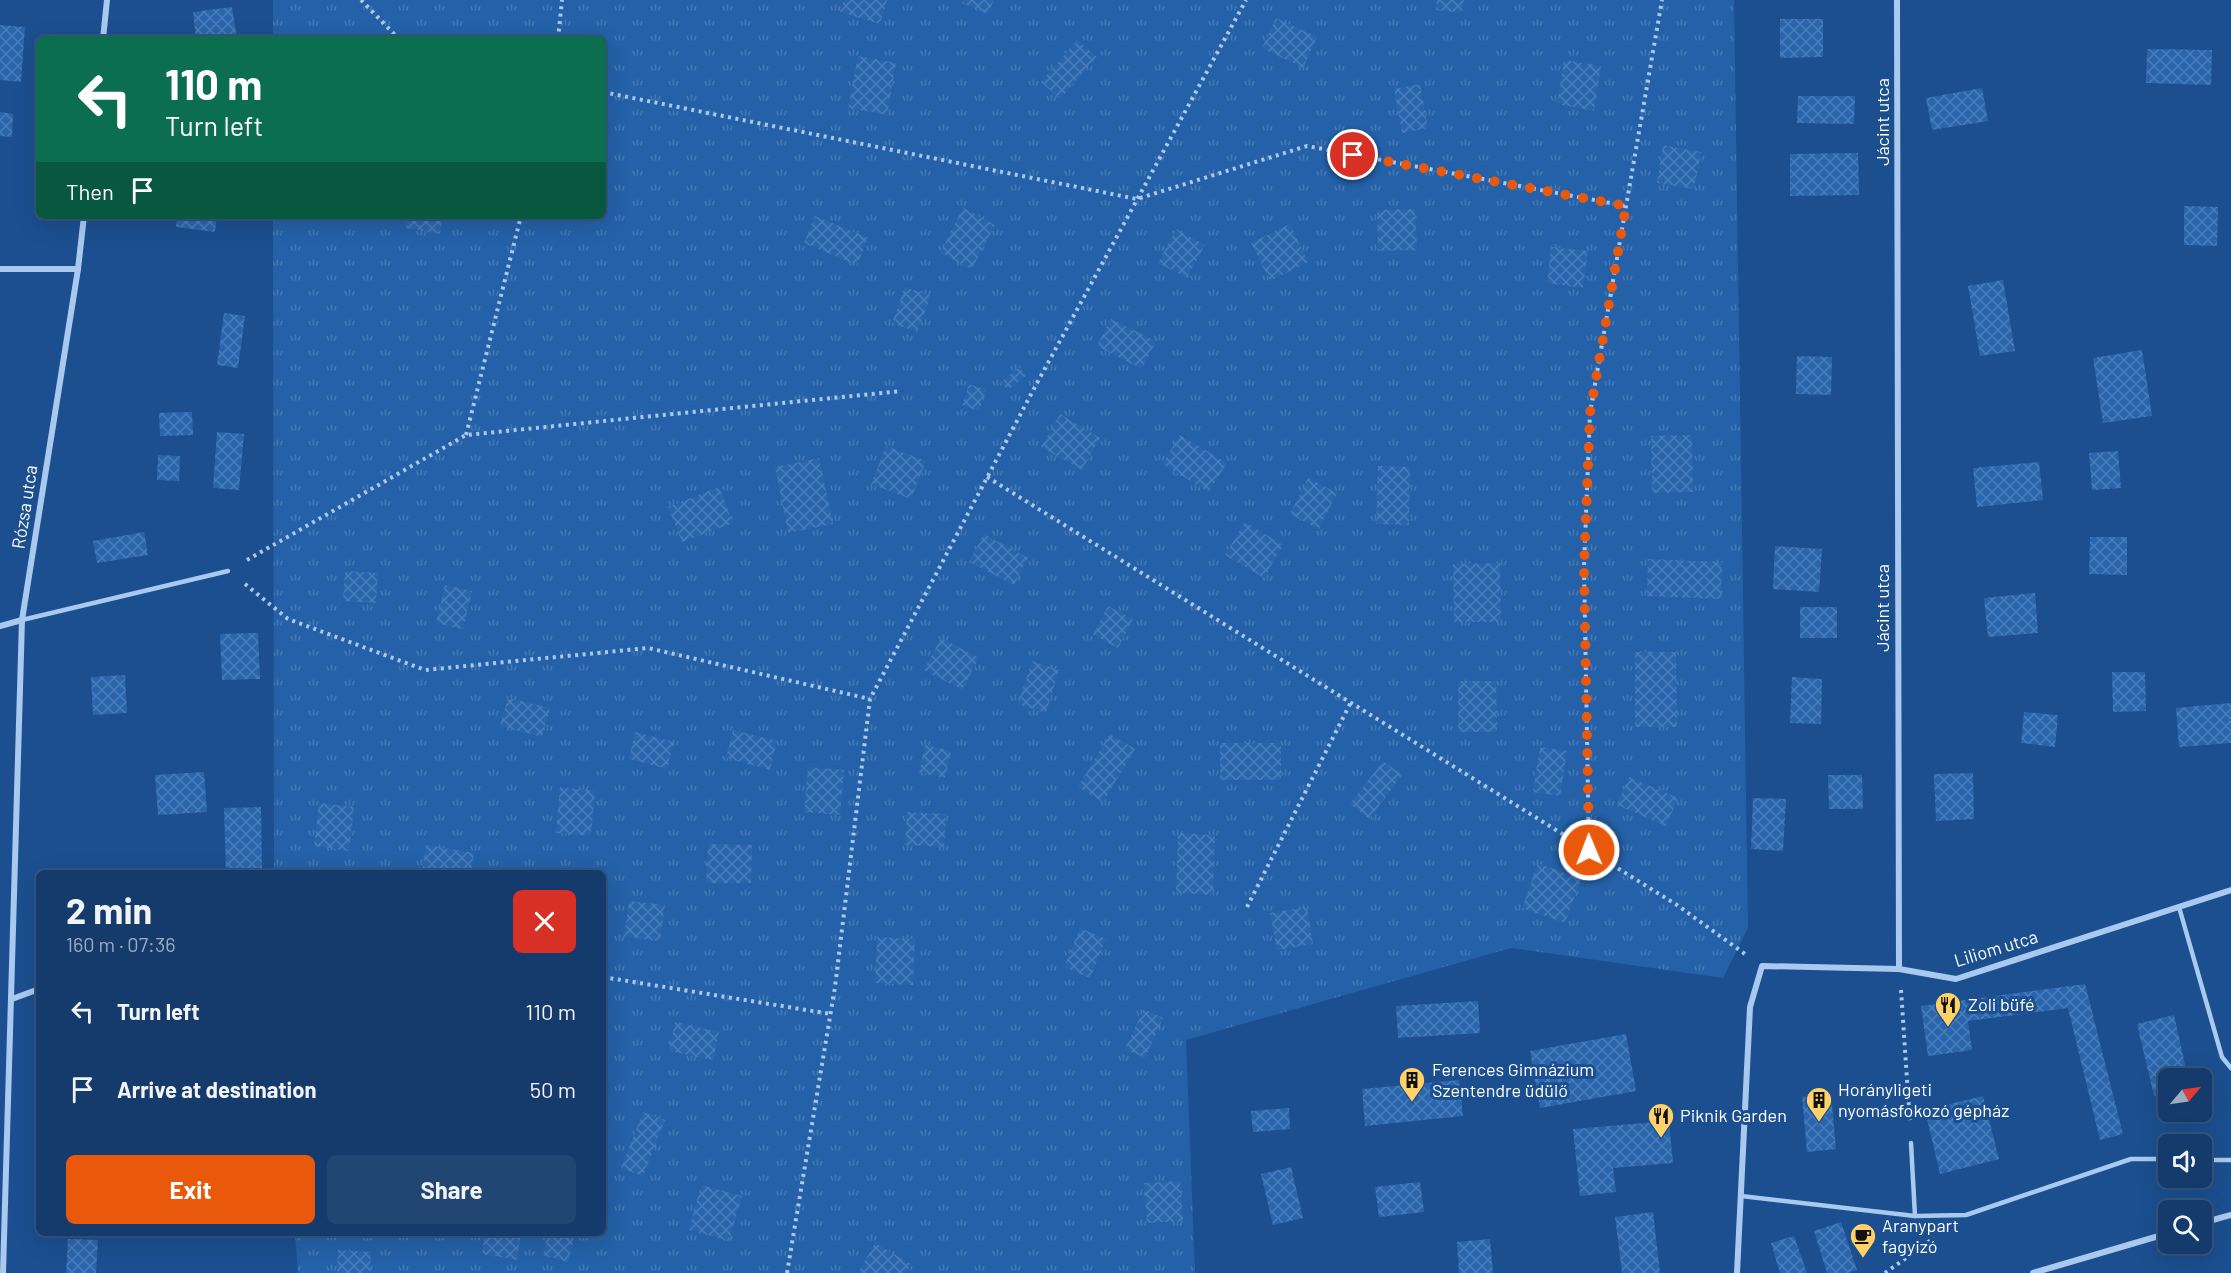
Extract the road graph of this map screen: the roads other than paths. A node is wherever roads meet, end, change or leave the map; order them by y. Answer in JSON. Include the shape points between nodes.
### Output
{"nodes":[{"id":1,"x":107,"y":0,"type":"edge"},
{"id":2,"x":1897,"y":0,"type":"edge"},
{"id":3,"x":103,"y":36,"type":"edge"},
{"id":4,"x":84,"y":219,"type":"edge"},
{"id":5,"x":0,"y":269,"type":"edge"},
{"id":6,"x":78,"y":269,"type":"junction"},
{"id":7,"x":228,"y":571,"type":"road end"},
{"id":8,"x":22,"y":620,"type":"junction"},
{"id":9,"x":0,"y":626,"type":"edge"},
{"id":10,"x":2231,"y":890,"type":"edge"},
{"id":11,"x":2179,"y":907,"type":"junction"},
{"id":12,"x":1899,"y":969,"type":"junction"},
{"id":13,"x":36,"y":990,"type":"edge"},
{"id":14,"x":12,"y":999,"type":"junction"},
{"id":15,"x":2231,"y":1068,"type":"edge"},
{"id":16,"x":1911,"y":1143,"type":"road end"},
{"id":17,"x":2158,"y":1159,"type":"edge"},
{"id":18,"x":2212,"y":1160,"type":"edge"},
{"id":19,"x":2231,"y":1160,"type":"edge"},
{"id":20,"x":1741,"y":1196,"type":"junction"},
{"id":21,"x":2231,"y":1215,"type":"edge"},
{"id":22,"x":1915,"y":1216,"type":"junction"},
{"id":23,"x":2212,"y":1220,"type":"edge"},
{"id":24,"x":2158,"y":1236,"type":"edge"},
{"id":25,"x":3,"y":1273,"type":"edge"},
{"id":26,"x":1737,"y":1273,"type":"edge"},
{"id":27,"x":2033,"y":1273,"type":"edge"}],
"edges":[{"from":1,"to":3,"type":"street"},
{"from":2,"to":12,"type":"street","name":"Jácint utca"},
{"from":4,"to":6,"type":"street","name":"Rózsa utca"},
{"from":5,"to":6,"type":"street"},
{"from":6,"to":8,"type":"street","name":"Rózsa utca"},
{"from":7,"to":8,"type":"lane"},
{"from":8,"to":9,"type":"street"},
{"from":8,"to":14,"type":"street","name":"Rózsa utca"},
{"from":10,"to":11,"type":"street","name":"Liliom utca"},
{"from":11,"to":12,"type":"street","name":"Liliom utca","via":[[1956,979]]},
{"from":11,"to":15,"type":"lane","via":[[2222,1057]]},
{"from":12,"to":20,"type":"street","name":"Liliom utca","via":[[1762,966],[1750,1007]]},
{"from":13,"to":14,"type":"street"},
{"from":14,"to":25,"type":"street","name":"Rózsa utca"},
{"from":16,"to":22,"type":"lane"},
{"from":17,"to":22,"type":"lane","via":[[2131,1159],[1966,1215]]},
{"from":18,"to":19,"type":"lane"},
{"from":20,"to":22,"type":"lane"},
{"from":20,"to":26,"type":"street"},
{"from":21,"to":23,"type":"street"},
{"from":24,"to":27,"type":"street"}]}
